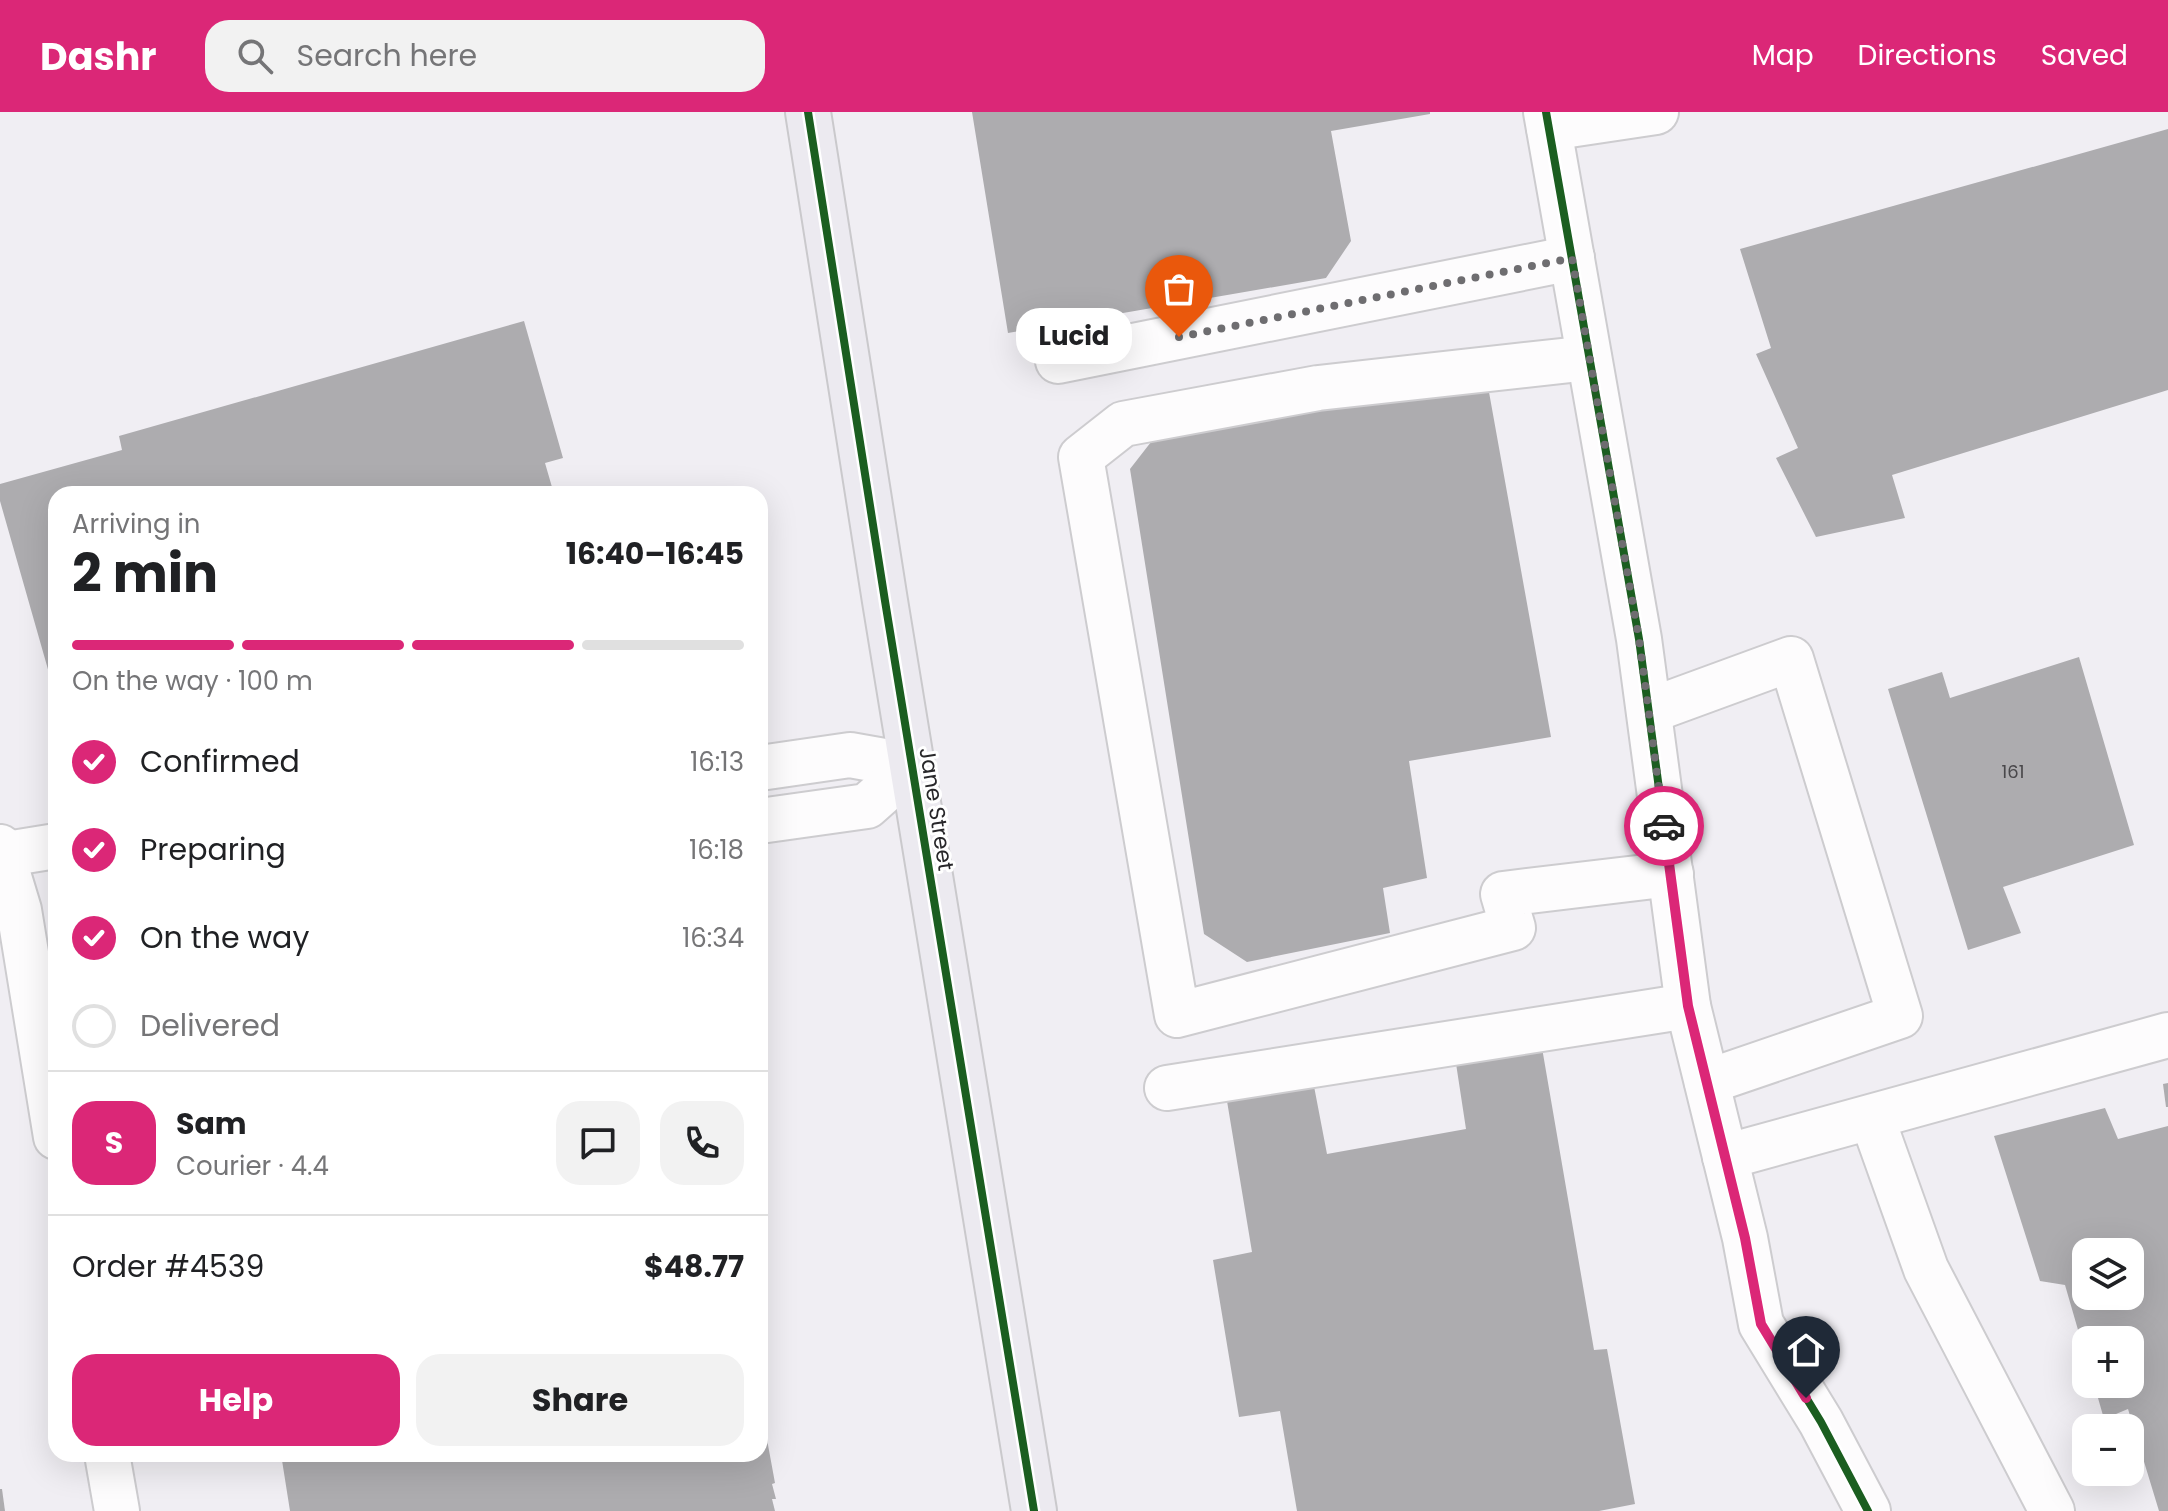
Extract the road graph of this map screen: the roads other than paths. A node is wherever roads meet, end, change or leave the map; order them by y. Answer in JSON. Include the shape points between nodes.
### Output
{"nodes":[{"id":1,"x":808,"y":112,"type":"edge"},
{"id":2,"x":1656,"y":112,"type":"edge"},
{"id":3,"x":1547,"y":120,"type":"edge"},
{"id":4,"x":1572,"y":258,"type":"junction"},
{"id":5,"x":1589,"y":358,"type":"junction"},
{"id":6,"x":1058,"y":361,"type":"dead end"},
{"id":7,"x":1649,"y":711,"type":"junction"},
{"id":8,"x":912,"y":766,"type":"junction"},
{"id":9,"x":768,"y":767,"type":"edge"},
{"id":10,"x":768,"y":820,"type":"edge"},
{"id":11,"x":48,"y":847,"type":"edge"},
{"id":12,"x":1,"y":852,"type":"edge"},
{"id":13,"x":1671,"y":874,"type":"junction"},
{"id":14,"x":27,"y":958,"type":"edge"},
{"id":15,"x":1688,"y":1006,"type":"junction"},
{"id":16,"x":2168,"y":1035,"type":"edge"},
{"id":17,"x":1707,"y":1082,"type":"junction"},
{"id":18,"x":48,"y":1088,"type":"edge"},
{"id":19,"x":1167,"y":1088,"type":"dead end"},
{"id":20,"x":1872,"y":1118,"type":"junction"},
{"id":21,"x":1725,"y":1157,"type":"junction"},
{"id":22,"x":108,"y":1462,"type":"edge"},
{"id":23,"x":117,"y":1511,"type":"edge"},
{"id":24,"x":1034,"y":1511,"type":"edge"},
{"id":25,"x":1868,"y":1511,"type":"edge"},
{"id":26,"x":2052,"y":1511,"type":"edge"}],
"edges":[{"from":1,"to":8,"type":"main road","name":"Jane Street"},
{"from":2,"to":3,"type":"street"},
{"from":3,"to":4,"type":"street"},
{"from":4,"to":5,"type":"street"},
{"from":4,"to":6,"type":"street"},
{"from":5,"to":7,"type":"street"},
{"from":5,"to":13,"type":"street","via":[[1318,388],[1123,424],[1081,457],[1177,1015],[1513,928],[1503,894]]},
{"from":7,"to":13,"type":"street"},
{"from":7,"to":17,"type":"street","via":[[1791,659],[1900,1016]]},
{"from":8,"to":9,"type":"street","via":[[850,755]]},
{"from":8,"to":10,"type":"street","via":[[867,806]]},
{"from":8,"to":24,"type":"main road","name":"Jane Street"},
{"from":11,"to":12,"type":"street"},
{"from":12,"to":14,"type":"street"},
{"from":13,"to":15,"type":"street"},
{"from":14,"to":18,"type":"street"},
{"from":15,"to":17,"type":"street"},
{"from":15,"to":19,"type":"street"},
{"from":16,"to":20,"type":"street"},
{"from":17,"to":21,"type":"street"},
{"from":20,"to":21,"type":"street"},
{"from":20,"to":26,"type":"street","via":[[1926,1269]]},
{"from":21,"to":25,"type":"street","via":[[1761,1324]]},
{"from":22,"to":23,"type":"street"}]}
